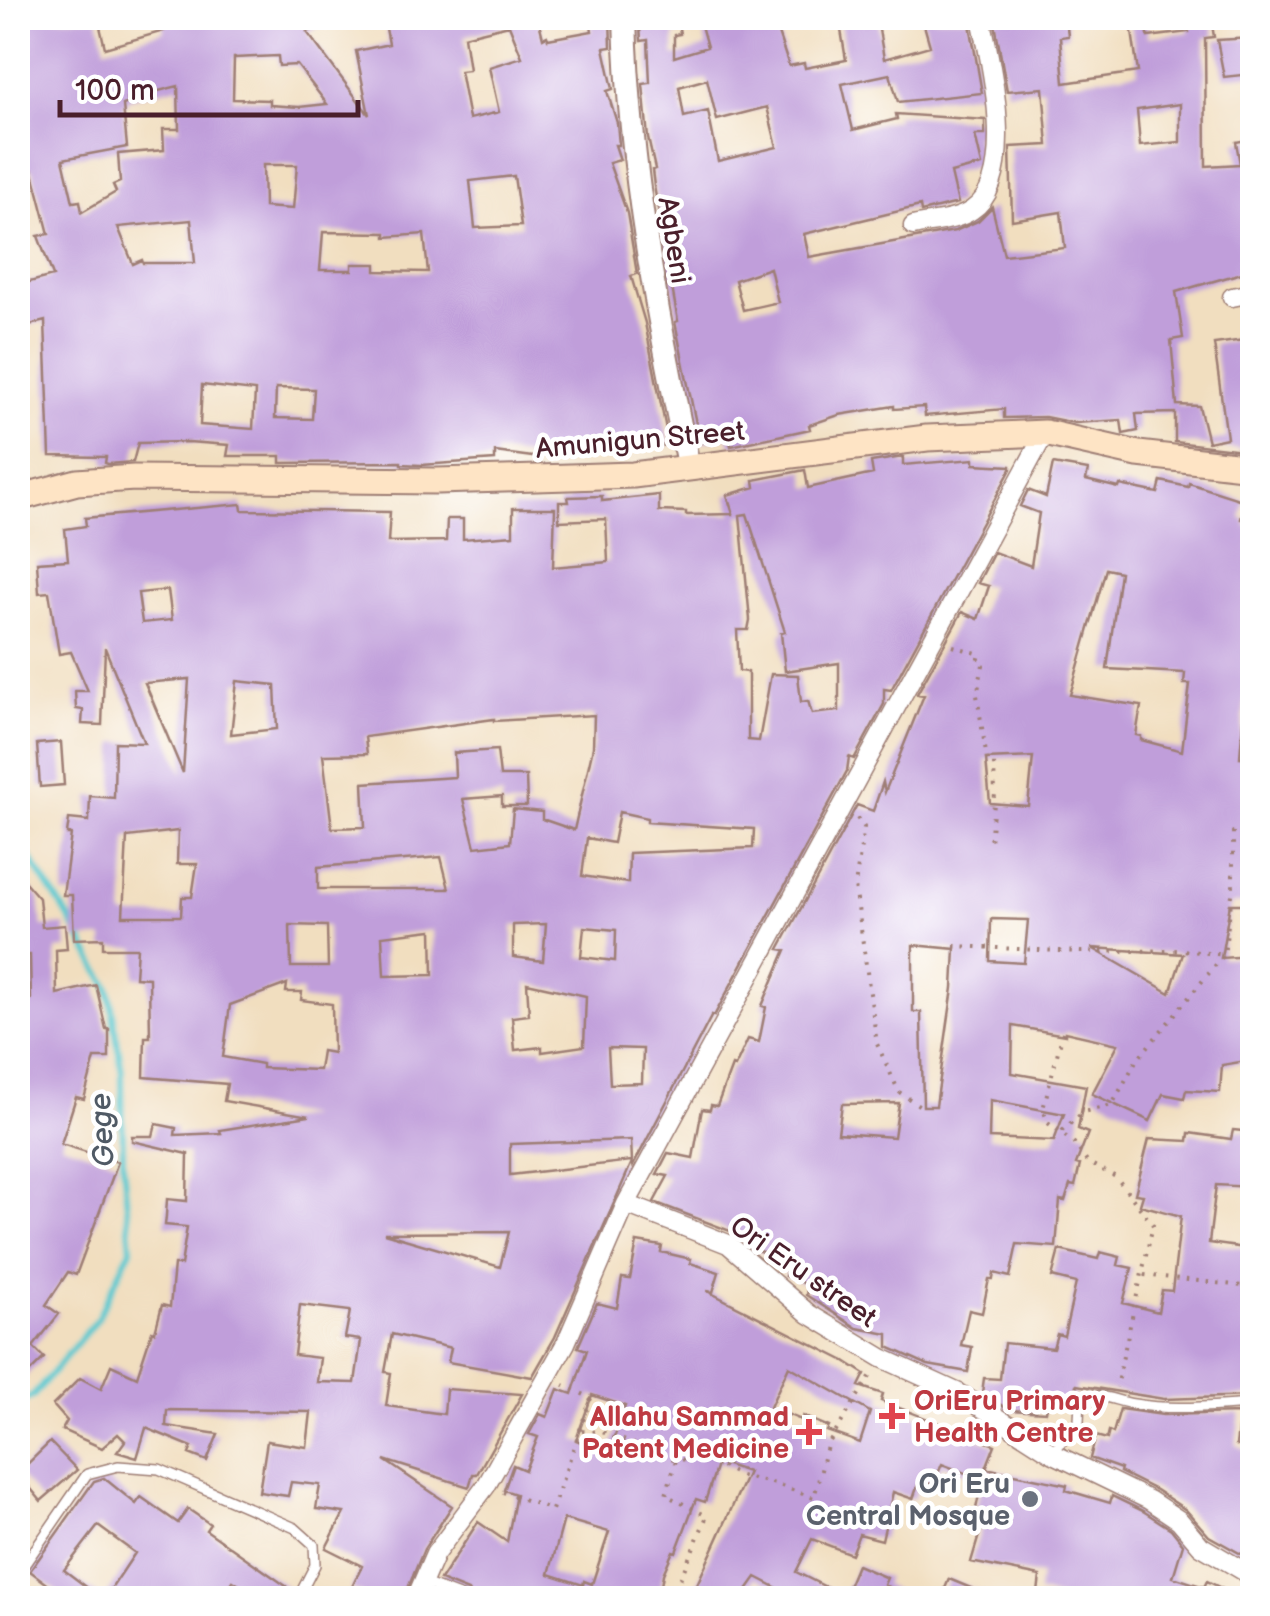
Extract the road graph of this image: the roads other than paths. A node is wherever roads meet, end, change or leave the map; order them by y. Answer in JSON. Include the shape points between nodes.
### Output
{"nodes":[{"id":1,"x":625,"y":18,"type":"edge"},
{"id":2,"x":981,"y":18,"type":"edge"},
{"id":3,"x":913,"y":226,"type":"dead end"},
{"id":4,"x":1252,"y":294,"type":"edge"},
{"id":5,"x":1232,"y":297,"type":"dead end"},
{"id":6,"x":1045,"y":433,"type":"junction"},
{"id":7,"x":1252,"y":466,"type":"edge"},
{"id":8,"x":689,"y":469,"type":"junction"},
{"id":9,"x":24,"y":496,"type":"edge"},
{"id":10,"x":626,"y":1204,"type":"junction"},
{"id":11,"x":1252,"y":1404,"type":"edge"},
{"id":12,"x":1052,"y":1453,"type":"junction"},
{"id":13,"x":18,"y":1574,"type":"edge"},
{"id":14,"x":1252,"y":1576,"type":"edge"},
{"id":15,"x":420,"y":1591,"type":"edge"},
{"id":16,"x":298,"y":1598,"type":"edge"},
{"id":17,"x":464,"y":1598,"type":"edge"}],
"edges":[{"from":1,"to":8,"type":"street","name":"Agbeni","via":[[644,240]]},
{"from":2,"to":3,"type":"street","via":[[998,118],[994,179],[969,213]]},
{"from":4,"to":5,"type":"street"},
{"from":6,"to":7,"type":"main road","name":"Amunigun Street","via":[[1138,454]]},
{"from":6,"to":8,"type":"main road","name":"Amunigun Street","via":[[928,438]]},
{"from":6,"to":10,"type":"street"},
{"from":8,"to":9,"type":"main road","name":"Amunigun Street","via":[[438,481],[134,478],[76,482]]},
{"from":10,"to":12,"type":"street","name":"Ori Eru street","via":[[728,1244],[809,1314],[959,1393]]},
{"from":10,"to":15,"type":"street","via":[[566,1343],[486,1486],[435,1554]]},
{"from":11,"to":12,"type":"lane","via":[[1181,1408],[1099,1394],[1080,1397],[1079,1422]]},
{"from":12,"to":14,"type":"street","name":"Ori Eru street","via":[[1149,1500],[1201,1546]]},
{"from":13,"to":16,"type":"lane","via":[[87,1474],[118,1466],[159,1469],[295,1528],[314,1545],[315,1565]]},
{"from":15,"to":17,"type":"lane"}]}
